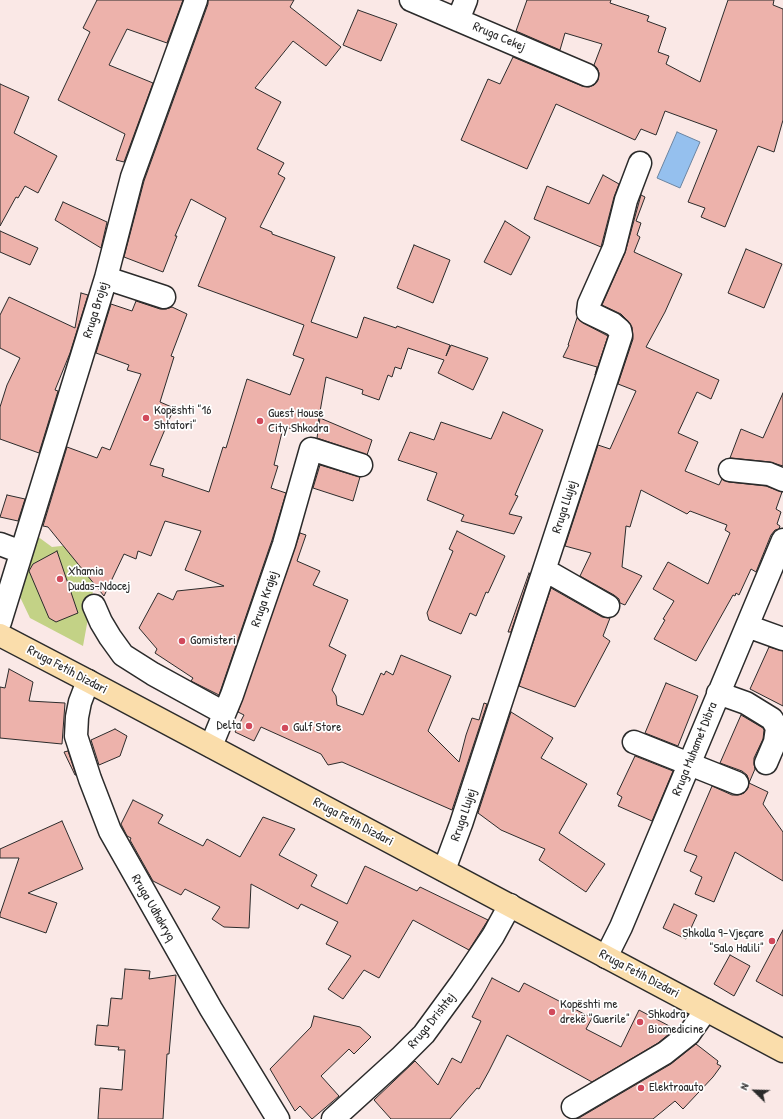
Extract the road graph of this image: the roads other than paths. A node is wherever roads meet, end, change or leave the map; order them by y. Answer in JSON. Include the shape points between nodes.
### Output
{"nodes":[{"id":1,"x":196,"y":0,"type":"edge"},
{"id":2,"x":411,"y":0,"type":"edge"},
{"id":3,"x":466,"y":0,"type":"edge"},
{"id":4,"x":458,"y":20,"type":"junction"},
{"id":5,"x":587,"y":75,"type":"dead end"},
{"id":6,"x":640,"y":163,"type":"dead end"},
{"id":7,"x":106,"y":278,"type":"junction"},
{"id":8,"x":164,"y":297,"type":"dead end"},
{"id":9,"x":361,"y":465,"type":"dead end"},
{"id":10,"x":730,"y":470,"type":"dead end"},
{"id":11,"x":783,"y":480,"type":"edge"},
{"id":12,"x":783,"y":540,"type":"edge"},
{"id":13,"x":0,"y":544,"type":"edge"},
{"id":14,"x":21,"y":552,"type":"junction"},
{"id":15,"x":545,"y":570,"type":"junction"},
{"id":16,"x":94,"y":606,"type":"dead end"},
{"id":17,"x":608,"y":606,"type":"dead end"},
{"id":18,"x":0,"y":622,"type":"edge"},
{"id":19,"x":747,"y":626,"type":"junction"},
{"id":20,"x":0,"y":635,"type":"edge"},
{"id":21,"x":783,"y":639,"type":"edge"},
{"id":22,"x":88,"y":681,"type":"junction"},
{"id":23,"x":718,"y":693,"type":"junction"},
{"id":24,"x":224,"y":713,"type":"junction"},
{"id":25,"x":634,"y":742,"type":"dead end"},
{"id":26,"x":211,"y":746,"type":"junction"},
{"id":27,"x":766,"y":763,"type":"dead end"},
{"id":28,"x":689,"y":764,"type":"junction"},
{"id":29,"x":737,"y":783,"type":"dead end"},
{"id":30,"x":444,"y":870,"type":"junction"},
{"id":31,"x":510,"y":905,"type":"junction"},
{"id":32,"x":606,"y":957,"type":"junction"},
{"id":33,"x":706,"y":1010,"type":"junction"},
{"id":34,"x":783,"y":1051,"type":"edge"},
{"id":35,"x":573,"y":1107,"type":"dead end"},
{"id":36,"x":278,"y":1119,"type":"edge"},
{"id":37,"x":333,"y":1119,"type":"edge"}],
"edges":[{"from":1,"to":7,"type":"street","name":"Rruga Brojej","via":[[132,177]]},
{"from":2,"to":4,"type":"street","name":"Rruga Cekej"},
{"from":3,"to":4,"type":"street"},
{"from":4,"to":5,"type":"street","name":"Rruga Cekej"},
{"from":6,"to":15,"type":"street","name":"Rruga Llujej","via":[[626,200],[614,248],[589,304],[588,312],[613,324],[620,330],[621,335]]},
{"from":7,"to":8,"type":"street"},
{"from":7,"to":14,"type":"street","name":"Rruga Brojej"},
{"from":9,"to":24,"type":"street","name":"Rruga Krajej","via":[[311,449],[284,544]]},
{"from":10,"to":11,"type":"street","via":[[769,474]]},
{"from":12,"to":19,"type":"street","name":"Rruga Muhamet Dibra"},
{"from":13,"to":14,"type":"street"},
{"from":14,"to":18,"type":"street","name":"Rruga Brojej"},
{"from":15,"to":17,"type":"street"},
{"from":15,"to":30,"type":"street","name":"Rruga Llujej"},
{"from":16,"to":24,"type":"street","via":[[107,632],[123,655]]},
{"from":19,"to":21,"type":"street"},
{"from":19,"to":23,"type":"street","name":"Rruga Muhamet Dibra"},
{"from":20,"to":22,"type":"main road","name":"Rruga Fetih Dizdari"},
{"from":22,"to":26,"type":"main road","name":"Rruga Fetih Dizdari"},
{"from":22,"to":36,"type":"street","name":"Rruga Udhakryq","via":[[80,702],[76,736],[110,831],[211,1009]]},
{"from":23,"to":27,"type":"street","via":[[746,703],[772,719],[777,728],[775,742]]},
{"from":23,"to":28,"type":"street","name":"Rruga Muhamet Dibra"},
{"from":24,"to":26,"type":"street","name":"Rruga Krajej"},
{"from":25,"to":28,"type":"street"},
{"from":26,"to":30,"type":"main road","name":"Rruga Fetih Dizdari"},
{"from":28,"to":29,"type":"street"},
{"from":28,"to":32,"type":"street","name":"Rruga Muhamet Dibra"},
{"from":30,"to":31,"type":"main road","name":"Rruga Fetih Dizdari"},
{"from":31,"to":32,"type":"main road","name":"Rruga Fetih Dizdari"},
{"from":31,"to":37,"type":"street","name":"Rruga Drishtej","via":[[493,936],[424,1034]]},
{"from":32,"to":33,"type":"main road","name":"Rruga Fetih Dizdari"},
{"from":33,"to":34,"type":"main road","name":"Rruga Fetih Dizdari"},
{"from":33,"to":35,"type":"street","via":[[689,1034],[665,1053]]}]}
